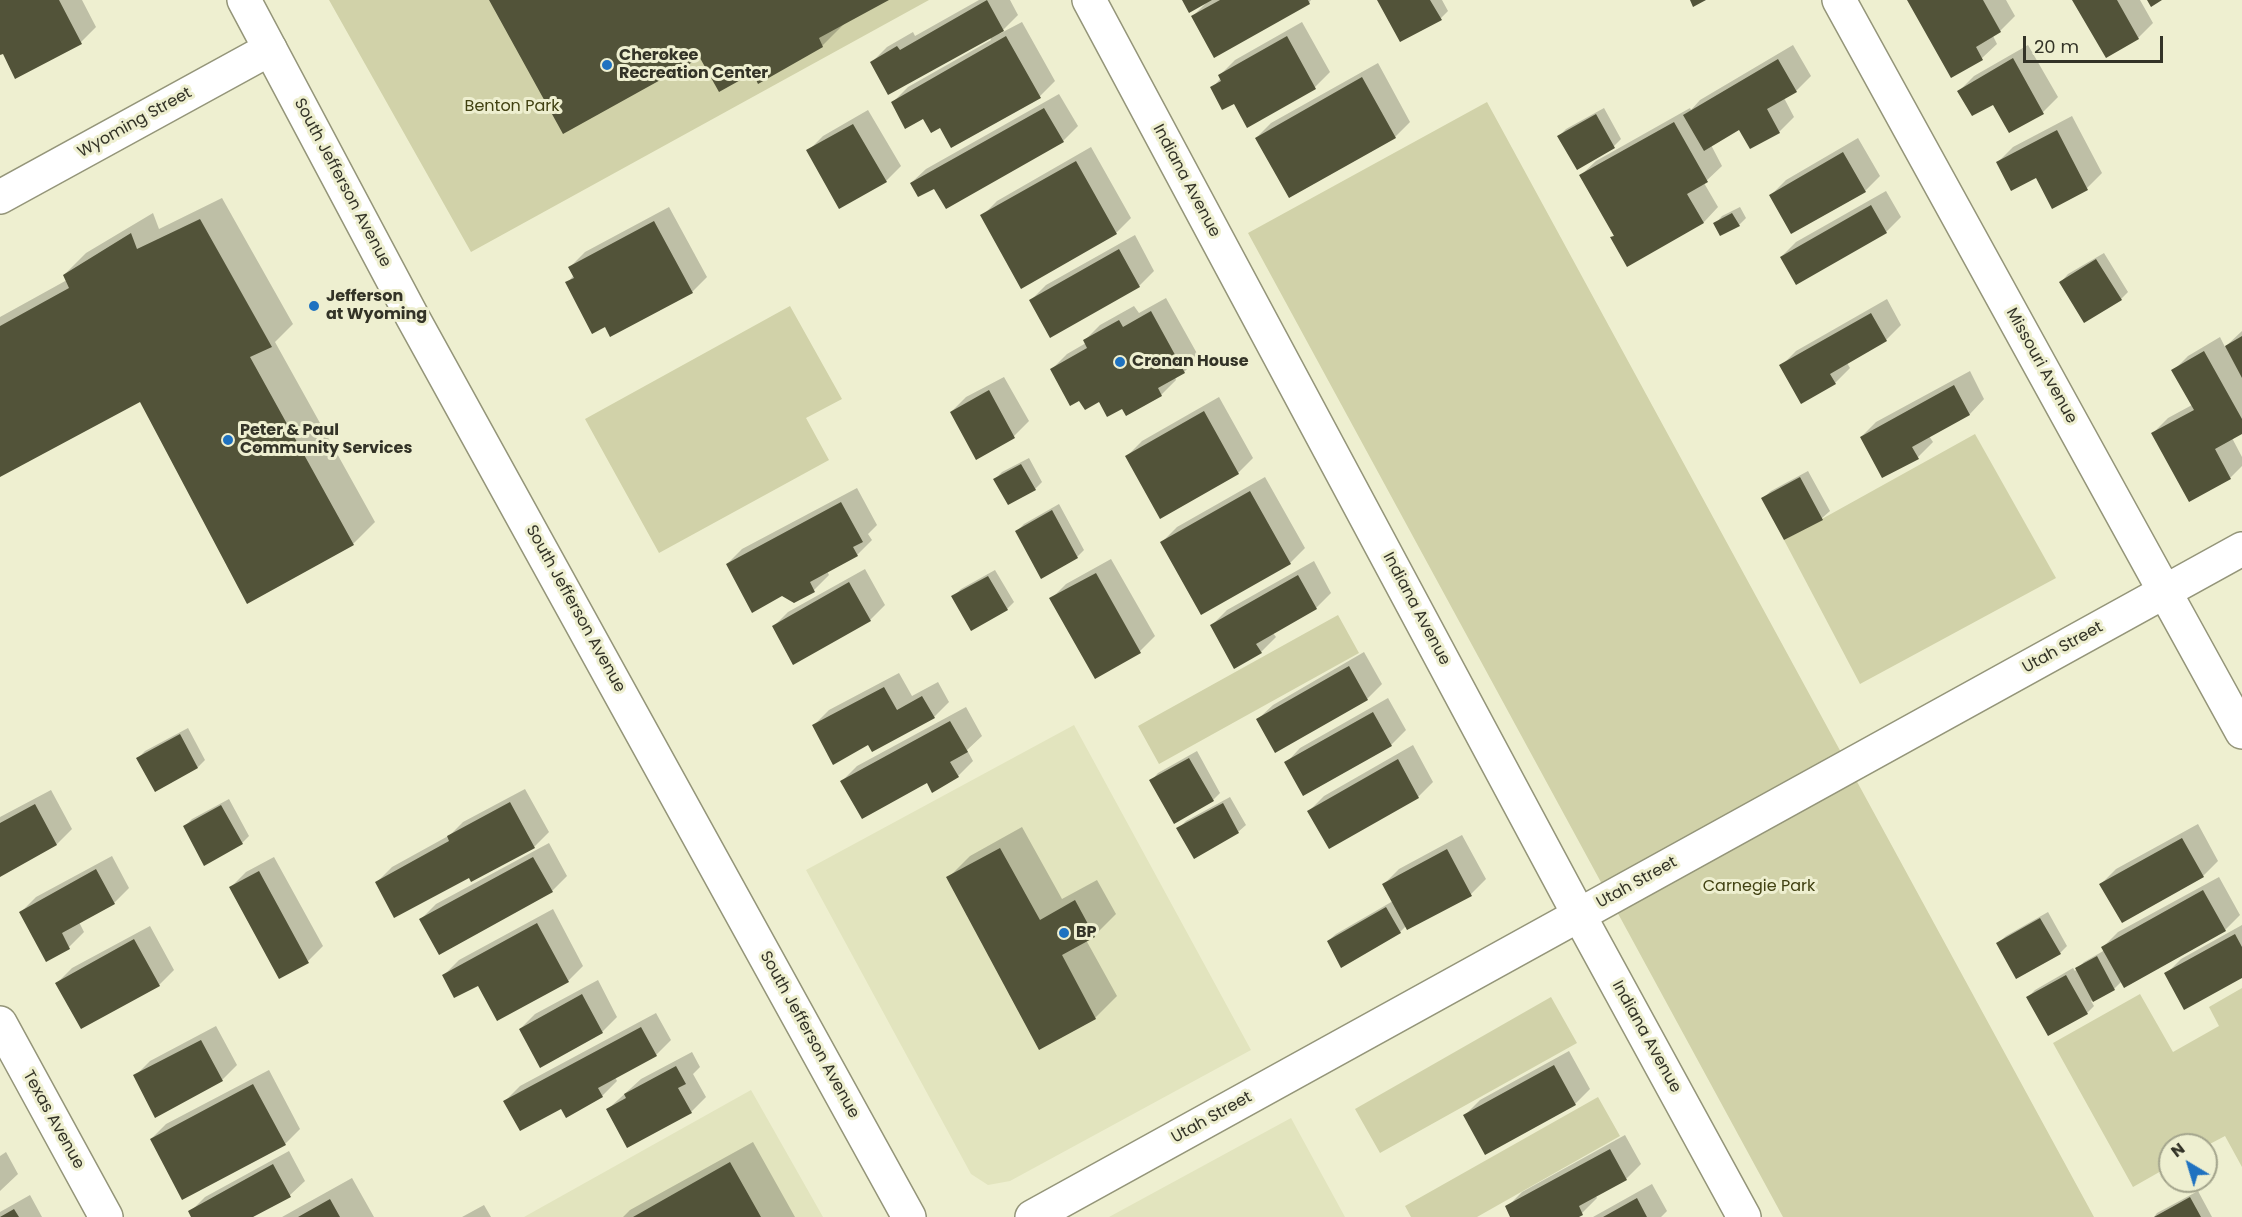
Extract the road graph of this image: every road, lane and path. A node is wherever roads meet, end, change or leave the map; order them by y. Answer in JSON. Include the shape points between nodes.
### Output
{"nodes":[{"id":1,"x":244,"y":0,"type":"edge"},
{"id":2,"x":1089,"y":0,"type":"edge"},
{"id":3,"x":1839,"y":0,"type":"edge"},
{"id":4,"x":270,"y":49,"type":"junction"},
{"id":5,"x":0,"y":197,"type":"edge"},
{"id":6,"x":2242,"y":549,"type":"edge"},
{"id":7,"x":2165,"y":591,"type":"junction"},
{"id":8,"x":2242,"y":732,"type":"edge"},
{"id":9,"x":1579,"y":915,"type":"junction"},
{"id":10,"x":0,"y":1023,"type":"edge"},
{"id":11,"x":106,"y":1217,"type":"edge"},
{"id":12,"x":909,"y":1217,"type":"edge"},
{"id":13,"x":1032,"y":1217,"type":"edge"},
{"id":14,"x":1744,"y":1217,"type":"edge"}],
"edges":[{"from":1,"to":4,"type":"street","name":"South Jefferson Avenue"},
{"from":2,"to":9,"type":"street","name":"Indiana Avenue"},
{"from":3,"to":7,"type":"street","name":"Missouri Avenue"},
{"from":4,"to":5,"type":"street","name":"Wyoming Street"},
{"from":4,"to":12,"type":"street","name":"South Jefferson Avenue","via":[[413,318]]},
{"from":6,"to":7,"type":"street","name":"Utah Street"},
{"from":7,"to":8,"type":"street","name":"Missouri Avenue"},
{"from":7,"to":9,"type":"street","name":"Utah Street"},
{"from":9,"to":13,"type":"street","name":"Utah Street"},
{"from":9,"to":14,"type":"street","name":"Indiana Avenue"},
{"from":10,"to":11,"type":"street","name":"Texas Avenue"}]}
